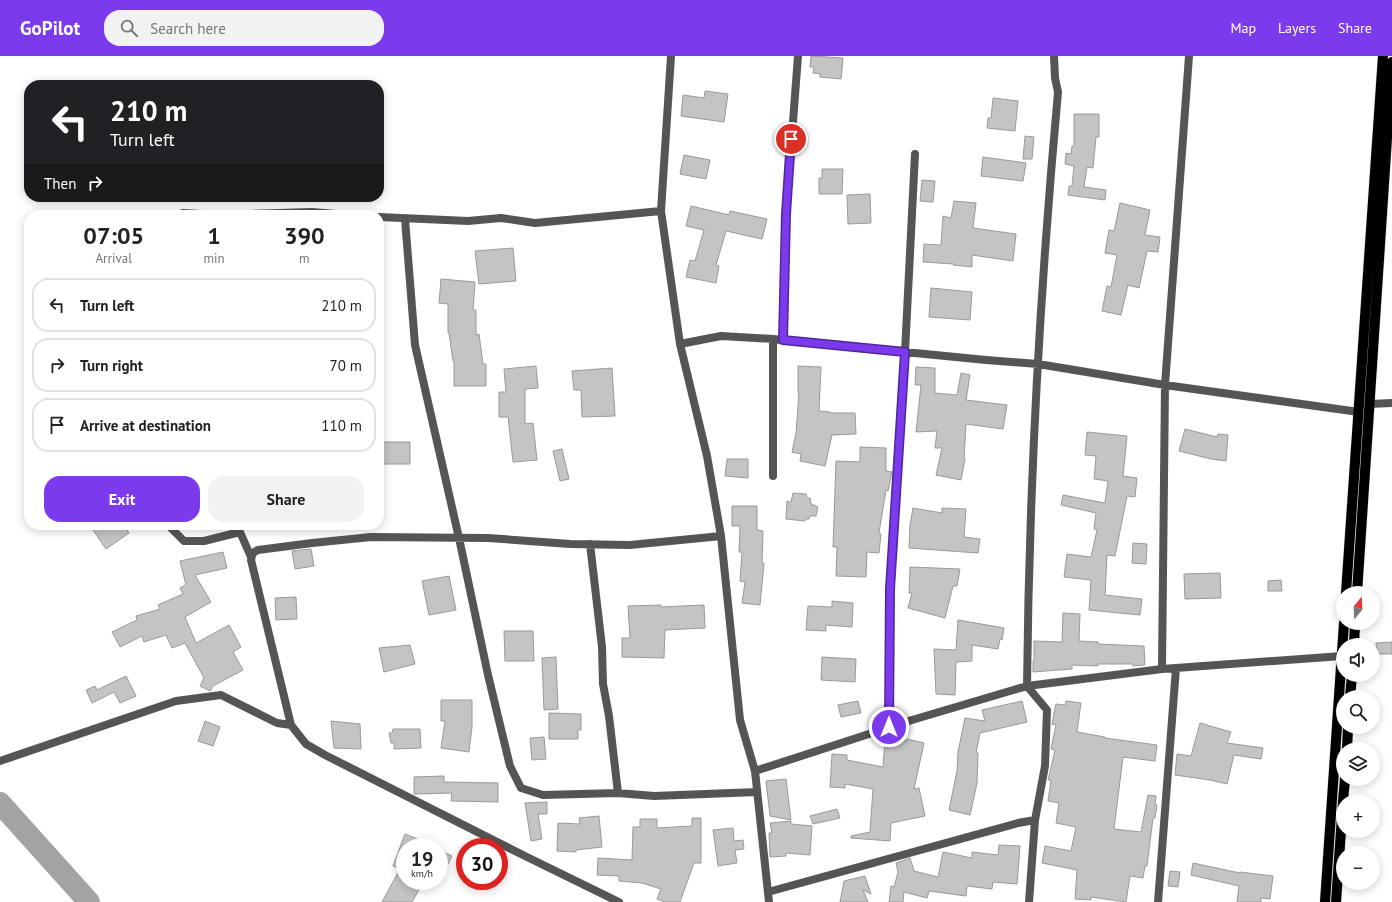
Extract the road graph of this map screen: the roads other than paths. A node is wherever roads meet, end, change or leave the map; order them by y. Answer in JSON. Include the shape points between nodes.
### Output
{"nodes":[{"id":1,"x":672,"y":56,"type":"edge"},
{"id":2,"x":798,"y":56,"type":"edge"},
{"id":3,"x":1054,"y":56,"type":"edge"},
{"id":4,"x":1189,"y":56,"type":"edge"},
{"id":5,"x":1383,"y":56,"type":"edge"},
{"id":6,"x":1392,"y":62,"type":"edge"},
{"id":7,"x":1384,"y":113,"type":"junction"},
{"id":8,"x":915,"y":154,"type":"dead end"},
{"id":9,"x":661,"y":211,"type":"junction"},
{"id":10,"x":384,"y":217,"type":"edge"},
{"id":11,"x":405,"y":219,"type":"junction"},
{"id":12,"x":773,"y":339,"type":"junction"},
{"id":13,"x":783,"y":340,"type":"junction"},
{"id":14,"x":680,"y":344,"type":"junction"},
{"id":15,"x":905,"y":352,"type":"junction"},
{"id":16,"x":1038,"y":364,"type":"junction"},
{"id":17,"x":1165,"y":385,"type":"junction"},
{"id":18,"x":1392,"y":402,"type":"edge"},
{"id":19,"x":1369,"y":404,"type":"junction"},
{"id":20,"x":1359,"y":412,"type":"junction"},
{"id":21,"x":773,"y":476,"type":"dead end"},
{"id":22,"x":173,"y":530,"type":"edge"},
{"id":23,"x":721,"y":536,"type":"junction"},
{"id":24,"x":459,"y":538,"type":"junction"},
{"id":25,"x":590,"y":544,"type":"junction"},
{"id":26,"x":251,"y":557,"type":"junction"},
{"id":27,"x":1347,"y":586,"type":"edge"},
{"id":28,"x":1357,"y":586,"type":"edge"},
{"id":29,"x":1336,"y":656,"type":"edge"},
{"id":30,"x":1176,"y":668,"type":"junction"},
{"id":31,"x":1162,"y":669,"type":"junction"},
{"id":32,"x":1340,"y":682,"type":"edge"},
{"id":33,"x":1027,"y":686,"type":"junction"},
{"id":34,"x":291,"y":725,"type":"junction"},
{"id":35,"x":889,"y":727,"type":"junction"},
{"id":36,"x":0,"y":761,"type":"edge"},
{"id":37,"x":755,"y":772,"type":"junction"},
{"id":38,"x":757,"y":792,"type":"junction"},
{"id":39,"x":618,"y":793,"type":"junction"},
{"id":40,"x":1035,"y":820,"type":"junction"},
{"id":41,"x":1340,"y":838,"type":"edge"},
{"id":42,"x":768,"y":892,"type":"junction"},
{"id":43,"x":618,"y":902,"type":"edge"},
{"id":44,"x":769,"y":902,"type":"edge"},
{"id":45,"x":1029,"y":902,"type":"edge"},
{"id":46,"x":1158,"y":902,"type":"edge"},
{"id":47,"x":1325,"y":902,"type":"edge"},
{"id":48,"x":1336,"y":902,"type":"edge"}],
"edges":[{"from":1,"to":9,"type":"street"},
{"from":2,"to":13,"type":"street","via":[[786,214]]},
{"from":3,"to":16,"type":"street","via":[[1058,92]]},
{"from":4,"to":17,"type":"street"},
{"from":5,"to":7,"type":"main road"},
{"from":6,"to":7,"type":"main road"},
{"from":7,"to":19,"type":"main road"},
{"from":7,"to":20,"type":"main road"},
{"from":8,"to":15,"type":"street"},
{"from":9,"to":11,"type":"street","via":[[535,223],[501,218],[468,221]]},
{"from":9,"to":14,"type":"street"},
{"from":10,"to":11,"type":"street"},
{"from":11,"to":24,"type":"street","via":[[415,345]]},
{"from":12,"to":13,"type":"street"},
{"from":12,"to":14,"type":"street","via":[[721,336]]},
{"from":12,"to":21,"type":"street"},
{"from":13,"to":15,"type":"street"},
{"from":14,"to":23,"type":"street","via":[[707,456]]},
{"from":15,"to":16,"type":"street"},
{"from":15,"to":35,"type":"street","via":[[890,589]]},
{"from":16,"to":17,"type":"street"},
{"from":16,"to":33,"type":"street","via":[[1028,574]]},
{"from":17,"to":20,"type":"street"},
{"from":17,"to":31,"type":"street"},
{"from":18,"to":19,"type":"street"},
{"from":19,"to":28,"type":"main road"},
{"from":20,"to":27,"type":"main road"},
{"from":22,"to":26,"type":"street","via":[[184,541],[204,541],[240,532]]},
{"from":23,"to":25,"type":"street","via":[[630,544]]},
{"from":23,"to":37,"type":"street","via":[[740,720]]},
{"from":24,"to":25,"type":"street"},
{"from":24,"to":26,"type":"street","via":[[371,537],[327,541],[258,550]]},
{"from":24,"to":39,"type":"street","via":[[510,766],[521,788],[543,795]]},
{"from":25,"to":39,"type":"street","via":[[602,646],[603,684]]},
{"from":26,"to":34,"type":"street"},
{"from":29,"to":30,"type":"street"},
{"from":30,"to":31,"type":"street"},
{"from":30,"to":46,"type":"street"},
{"from":31,"to":33,"type":"street"},
{"from":32,"to":47,"type":"main road"},
{"from":33,"to":35,"type":"street"},
{"from":33,"to":40,"type":"street","via":[[1047,710],[1045,766]]},
{"from":34,"to":36,"type":"street","via":[[277,723],[221,695],[176,701]]},
{"from":34,"to":43,"type":"street","via":[[306,744],[325,755]]},
{"from":35,"to":37,"type":"street"},
{"from":37,"to":38,"type":"street"},
{"from":38,"to":39,"type":"street","via":[[654,796]]},
{"from":38,"to":42,"type":"street"},
{"from":40,"to":42,"type":"street","via":[[1018,822]]},
{"from":40,"to":45,"type":"street"},
{"from":41,"to":48,"type":"main road"},
{"from":42,"to":44,"type":"street"}]}
